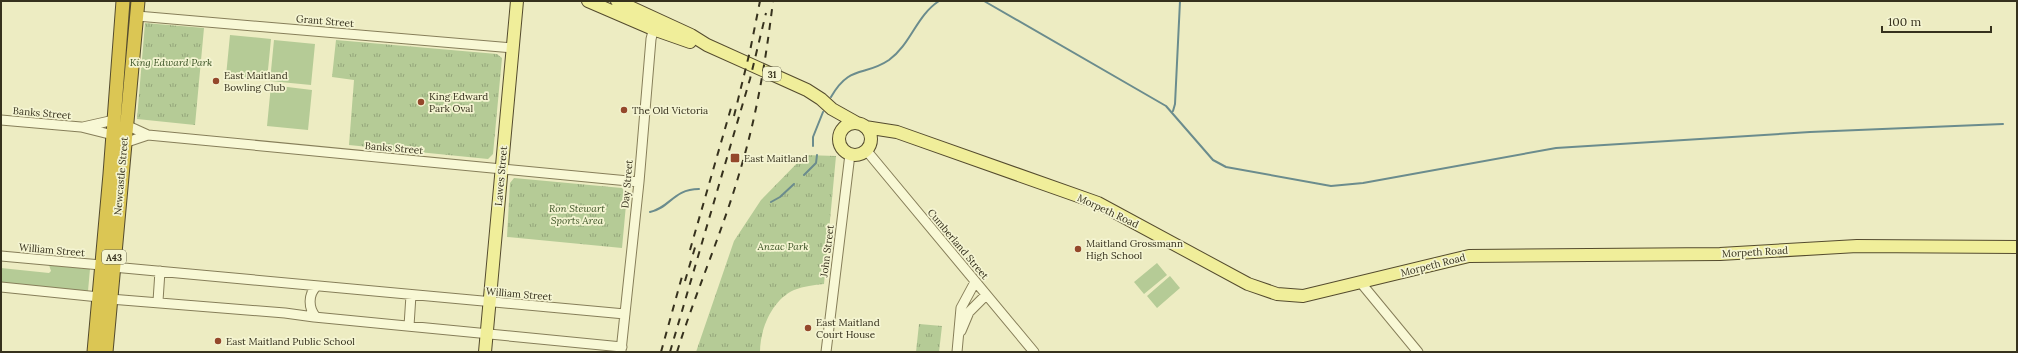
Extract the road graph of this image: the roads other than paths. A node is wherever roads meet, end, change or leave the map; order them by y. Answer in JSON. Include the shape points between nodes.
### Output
{"nodes":[{"id":1,"x":123,"y":1,"type":"edge"},
{"id":2,"x":138,"y":1,"type":"edge"},
{"id":3,"x":517,"y":1,"type":"edge"},
{"id":4,"x":588,"y":1,"type":"edge"},
{"id":5,"x":617,"y":1,"type":"edge"},
{"id":6,"x":136,"y":16,"type":"junction"},
{"id":7,"x":655,"y":24,"type":"junction"},
{"id":8,"x":512,"y":48,"type":"junction"},
{"id":9,"x":832,"y":109,"type":"junction"},
{"id":10,"x":1,"y":120,"type":"edge"},
{"id":11,"x":120,"y":123,"type":"junction"},
{"id":12,"x":861,"y":125,"type":"junction"},
{"id":13,"x":82,"y":127,"type":"junction"},
{"id":14,"x":113,"y":135,"type":"junction"},
{"id":15,"x":148,"y":135,"type":"junction"},
{"id":16,"x":839,"y":137,"type":"junction"},
{"id":17,"x":908,"y":137,"type":"junction"},
{"id":18,"x":124,"y":143,"type":"junction"},
{"id":19,"x":868,"y":146,"type":"junction"},
{"id":20,"x":850,"y":154,"type":"junction"},
{"id":21,"x":501,"y":168,"type":"junction"},
{"id":22,"x":639,"y":182,"type":"junction"},
{"id":23,"x":2017,"y":247,"type":"edge"},
{"id":24,"x":1,"y":256,"type":"edge"},
{"id":25,"x":107,"y":266,"type":"junction"},
{"id":26,"x":160,"y":271,"type":"junction"},
{"id":27,"x":975,"y":282,"type":"junction"},
{"id":28,"x":1361,"y":283,"type":"junction"},
{"id":29,"x":317,"y":286,"type":"junction"},
{"id":30,"x":1,"y":287,"type":"edge"},
{"id":31,"x":411,"y":295,"type":"junction"},
{"id":32,"x":986,"y":295,"type":"junction"},
{"id":33,"x":104,"y":298,"type":"junction"},
{"id":34,"x":158,"y":301,"type":"junction"},
{"id":35,"x":490,"y":303,"type":"junction"},
{"id":36,"x":625,"y":314,"type":"junction"},
{"id":37,"x":316,"y":318,"type":"junction"},
{"id":38,"x":409,"y":326,"type":"junction"},
{"id":39,"x":487,"y":334,"type":"junction"},
{"id":40,"x":959,"y":335,"type":"junction"},
{"id":41,"x":622,"y":349,"type":"edge"},
{"id":42,"x":94,"y":352,"type":"edge"},
{"id":43,"x":106,"y":352,"type":"edge"},
{"id":44,"x":485,"y":352,"type":"edge"},
{"id":45,"x":826,"y":352,"type":"edge"},
{"id":46,"x":957,"y":352,"type":"edge"},
{"id":47,"x":1034,"y":352,"type":"edge"},
{"id":48,"x":1418,"y":352,"type":"edge"}],
"edges":[{"from":1,"to":11,"type":"highway","name":"Newcastle Street","number":"A43"},
{"from":2,"to":6,"type":"highway","name":"Newcastle Street","number":"A43"},
{"from":3,"to":8,"type":"main road","name":"Lawes Street"},
{"from":4,"to":7,"type":"main road","number":"31"},
{"from":5,"to":7,"type":"main road","number":"31"},
{"from":6,"to":8,"type":"street","name":"Grant Street"},
{"from":6,"to":11,"type":"highway","name":"Newcastle Street","number":"A43"},
{"from":7,"to":9,"type":"main road","number":"31","via":[[691,35],[707,45],[807,90]]},
{"from":7,"to":22,"type":"street","name":"Day Street","via":[[651,39]]},
{"from":8,"to":21,"type":"main road","name":"Lawes Street"},
{"from":9,"to":12,"type":"main road","number":"31"},
{"from":9,"to":16,"type":"main road","via":[[838,122]]},
{"from":10,"to":13,"type":"street","name":"Banks Street"},
{"from":11,"to":13,"type":"street","name":"Banks Street"},
{"from":11,"to":14,"type":"highway"},
{"from":11,"to":15,"type":"street","name":"Banks Street"},
{"from":11,"to":18,"type":"highway","name":"Newcastle Street","number":"A43"},
{"from":12,"to":16,"type":"main road","via":[[846,125]]},
{"from":12,"to":17,"type":"main road","name":"Morpeth Road","number":"31","via":[[885,129]]},
{"from":12,"to":19,"type":"main road","via":[[870,133]]},
{"from":13,"to":14,"type":"street","name":"Banks Street"},
{"from":14,"to":25,"type":"highway","name":"Newcastle Street","number":"A43"},
{"from":15,"to":18,"type":"street","name":"Banks Street"},
{"from":15,"to":21,"type":"street","name":"Banks Street"},
{"from":16,"to":20,"type":"main road","via":[[841,147]]},
{"from":17,"to":19,"type":"main road","name":"Morpeth Road","number":"31","via":[[888,136]]},
{"from":17,"to":28,"type":"main road","name":"Morpeth Road","number":"31","via":[[1098,203],[1248,284],[1277,294],[1302,296]]},
{"from":18,"to":25,"type":"highway","name":"Newcastle Street","number":"A43"},
{"from":19,"to":20,"type":"main road","number":"31","via":[[858,154]]},
{"from":19,"to":27,"type":"street","name":"Cumberland Street"},
{"from":20,"to":45,"type":"street","name":"John Street"},
{"from":21,"to":22,"type":"street","name":"Banks Street"},
{"from":21,"to":35,"type":"main road","name":"Lawes Street"},
{"from":22,"to":36,"type":"street","name":"Day Street"},
{"from":23,"to":28,"type":"main road","name":"Morpeth Road","number":"31","via":[[1856,246],[1720,254],[1469,256]]},
{"from":24,"to":25,"type":"street","name":"William Street"},
{"from":25,"to":26,"type":"street","name":"William Street"},
{"from":25,"to":33,"type":"highway","name":"Newcastle Street","number":"A43"},
{"from":26,"to":29,"type":"street","name":"William Street"},
{"from":26,"to":34,"type":"street"},
{"from":27,"to":32,"type":"street","name":"Cumberland Street"},
{"from":27,"to":40,"type":"street","via":[[961,308]]},
{"from":28,"to":48,"type":"street"},
{"from":29,"to":31,"type":"street","name":"William Street"},
{"from":29,"to":37,"type":"street","via":[[312,293],[310,307]]},
{"from":30,"to":33,"type":"street"},
{"from":31,"to":35,"type":"street","name":"William Street"},
{"from":31,"to":38,"type":"street"},
{"from":32,"to":40,"type":"street","via":[[969,312]]},
{"from":32,"to":47,"type":"street","name":"Cumberland Street"},
{"from":33,"to":34,"type":"street"},
{"from":33,"to":42,"type":"highway","name":"Newcastle Street","number":"A43"},
{"from":33,"to":43,"type":"highway","name":"Newcastle Street","number":"A43"},
{"from":34,"to":37,"type":"street"},
{"from":35,"to":36,"type":"street","name":"William Street"},
{"from":35,"to":39,"type":"main road","name":"Lawes Street"},
{"from":36,"to":41,"type":"street","name":"Day Street"},
{"from":37,"to":38,"type":"street"},
{"from":38,"to":39,"type":"street"},
{"from":39,"to":41,"type":"street"},
{"from":39,"to":44,"type":"main road","name":"Lawes Street"},
{"from":40,"to":46,"type":"street"}]}
